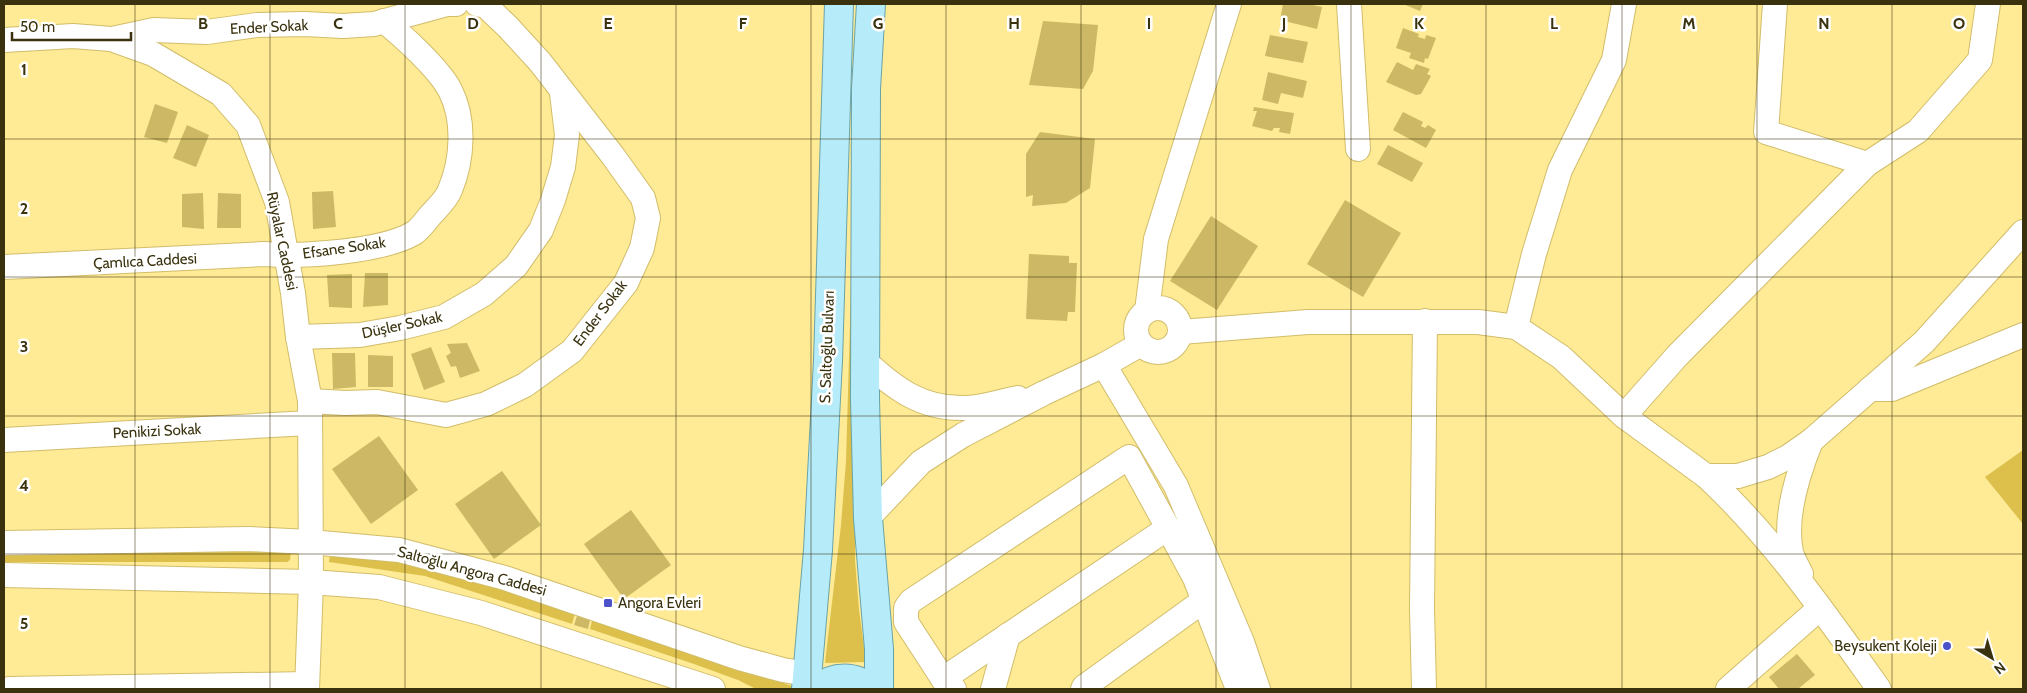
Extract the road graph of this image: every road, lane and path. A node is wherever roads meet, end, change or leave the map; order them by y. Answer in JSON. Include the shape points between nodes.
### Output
{"nodes":[{"id":1,"x":456,"y":4,"type":"edge"},
{"id":2,"x":477,"y":4,"type":"edge"},
{"id":3,"x":839,"y":4,"type":"edge"},
{"id":4,"x":870,"y":4,"type":"edge"},
{"id":5,"x":1229,"y":4,"type":"edge"},
{"id":6,"x":1349,"y":4,"type":"edge"},
{"id":7,"x":1624,"y":4,"type":"edge"},
{"id":8,"x":1774,"y":4,"type":"edge"},
{"id":9,"x":1988,"y":4,"type":"edge"},
{"id":10,"x":384,"y":21,"type":"junction"},
{"id":11,"x":112,"y":39,"type":"junction"},
{"id":12,"x":4,"y":40,"type":"edge"},
{"id":13,"x":562,"y":93,"type":"junction"},
{"id":14,"x":1358,"y":149,"type":"dead end"},
{"id":15,"x":1867,"y":164,"type":"junction"},
{"id":16,"x":2023,"y":232,"type":"edge"},
{"id":17,"x":287,"y":256,"type":"junction"},
{"id":18,"x":4,"y":267,"type":"edge"},
{"id":19,"x":1147,"y":311,"type":"junction"},
{"id":20,"x":1425,"y":321,"type":"junction"},
{"id":21,"x":1516,"y":327,"type":"junction"},
{"id":22,"x":1180,"y":332,"type":"junction"},
{"id":23,"x":2023,"y":335,"type":"edge"},
{"id":24,"x":298,"y":337,"type":"junction"},
{"id":25,"x":1141,"y":344,"type":"junction"},
{"id":26,"x":865,"y":361,"type":"junction"},
{"id":27,"x":1104,"y":365,"type":"junction"},
{"id":28,"x":1870,"y":389,"type":"junction"},
{"id":29,"x":1044,"y":393,"type":"junction"},
{"id":30,"x":310,"y":412,"type":"junction"},
{"id":31,"x":1624,"y":416,"type":"junction"},
{"id":32,"x":4,"y":440,"type":"edge"},
{"id":33,"x":1811,"y":441,"type":"junction"},
{"id":34,"x":1706,"y":476,"type":"junction"},
{"id":35,"x":868,"y":518,"type":"junction"},
{"id":36,"x":1168,"y":528,"type":"junction"},
{"id":37,"x":310,"y":542,"type":"junction"},
{"id":38,"x":4,"y":543,"type":"edge"},
{"id":39,"x":4,"y":575,"type":"edge"},
{"id":40,"x":311,"y":582,"type":"junction"},
{"id":41,"x":1203,"y":601,"type":"junction"},
{"id":42,"x":1820,"y":608,"type":"junction"},
{"id":43,"x":1008,"y":635,"type":"junction"},
{"id":44,"x":810,"y":684,"type":"edge"},
{"id":45,"x":948,"y":684,"type":"edge"},
{"id":46,"x":1740,"y":685,"type":"edge"},
{"id":47,"x":307,"y":687,"type":"edge"},
{"id":48,"x":9,"y":689,"type":"edge"},
{"id":49,"x":713,"y":689,"type":"edge"},
{"id":50,"x":871,"y":689,"type":"edge"},
{"id":51,"x":879,"y":689,"type":"edge"},
{"id":52,"x":993,"y":689,"type":"edge"},
{"id":53,"x":1083,"y":689,"type":"edge"},
{"id":54,"x":1238,"y":689,"type":"edge"},
{"id":55,"x":1258,"y":689,"type":"edge"},
{"id":56,"x":1424,"y":689,"type":"edge"},
{"id":57,"x":1879,"y":689,"type":"edge"}],
"edges":[{"from":1,"to":10,"type":"street","name":"Ender Sokak"},
{"from":2,"to":13,"type":"street","name":"Ender Sokak","via":[[486,6],[508,27],[540,62]]},
{"from":3,"to":44,"type":"main road","name":"S. Saltoğlu Bulvarı","via":[[828,361]]},
{"from":4,"to":26,"type":"main road","via":[[866,89]]},
{"from":5,"to":19,"type":"street","via":[[1156,239]]},
{"from":6,"to":14,"type":"street"},
{"from":7,"to":21,"type":"street","via":[[1614,60],[1560,170]]},
{"from":8,"to":15,"type":"street","via":[[1766,132]]},
{"from":9,"to":15,"type":"street","via":[[1980,60],[1918,131]]},
{"from":10,"to":11,"type":"street","name":"Ender Sokak","via":[[343,26],[256,25],[207,32],[154,30]]},
{"from":10,"to":17,"type":"street","name":"Efsane Sokak","via":[[403,36],[450,89],[460,116],[460,142],[450,192],[414,233],[381,246]]},
{"from":11,"to":12,"type":"street","name":"Rüyalar Caddesi","via":[[73,36]]},
{"from":11,"to":17,"type":"street","name":"Rüyalar Caddesi","via":[[153,54],[221,94],[248,126],[277,202]]},
{"from":13,"to":24,"type":"street","name":"Düşler Sokak","via":[[567,135],[563,167],[541,230],[516,266],[484,294],[444,317],[360,335]]},
{"from":13,"to":30,"type":"street","name":"Ender Sokak","via":[[642,198],[648,218],[642,248],[626,282],[572,351],[525,386],[486,404],[446,414],[377,402],[345,403]]},
{"from":15,"to":31,"type":"street","via":[[1677,356]]},
{"from":16,"to":28,"type":"street","via":[[1924,342]]},
{"from":17,"to":18,"type":"street","name":"Çamlıca Caddesi","via":[[264,254]]},
{"from":17,"to":24,"type":"street","name":"Rüyalar Caddesi"},
{"from":19,"to":22,"type":"street","via":[[1160,308],[1173,314],[1180,325]]},
{"from":19,"to":25,"type":"street","via":[[1136,330]]},
{"from":20,"to":21,"type":"street"},
{"from":20,"to":22,"type":"street","via":[[1308,322]]},
{"from":20,"to":56,"type":"street"},
{"from":21,"to":31,"type":"street","via":[[1561,357]]},
{"from":22,"to":25,"type":"street","via":[[1174,346],[1168,350],[1153,352]]},
{"from":23,"to":28,"type":"street","via":[[1892,389]]},
{"from":24,"to":30,"type":"street","name":"Rüyalar Caddesi"},
{"from":25,"to":27,"type":"street"},
{"from":26,"to":29,"type":"street","via":[[884,380],[912,398],[937,407],[966,408]]},
{"from":26,"to":35,"type":"main road"},
{"from":27,"to":29,"type":"street"},
{"from":27,"to":55,"type":"street","via":[[1176,486],[1242,642]]},
{"from":28,"to":33,"type":"street"},
{"from":29,"to":35,"type":"street","via":[[963,435],[921,462]]},
{"from":30,"to":32,"type":"street","name":"Penikizi Sokak"},
{"from":30,"to":37,"type":"street","name":"Rüyalar Caddesi"},
{"from":31,"to":34,"type":"street"},
{"from":33,"to":34,"type":"street","via":[[1768,467],[1738,476]]},
{"from":33,"to":42,"type":"street","via":[[1798,471],[1789,528],[1791,554]]},
{"from":34,"to":42,"type":"street","via":[[1738,506]]},
{"from":35,"to":51,"type":"main road","via":[[879,649]]},
{"from":36,"to":41,"type":"street","via":[[1195,578]]},
{"from":36,"to":43,"type":"street"},
{"from":36,"to":45,"type":"street","via":[[1129,457],[911,601],[906,608],[906,622]]},
{"from":37,"to":38,"type":"street","name":"Saltoğlu Angora Caddesi","via":[[248,539]]},
{"from":37,"to":40,"type":"street","name":"Rüyalar Caddesi"},
{"from":37,"to":44,"type":"street","name":"Saltoğlu Angora Caddesi","via":[[369,546],[430,557],[505,578],[747,661],[783,670]]},
{"from":39,"to":40,"type":"street"},
{"from":40,"to":47,"type":"street","name":"Rüyalar Caddesi"},
{"from":40,"to":49,"type":"street","via":[[379,587],[448,603]]},
{"from":41,"to":53,"type":"street"},
{"from":41,"to":54,"type":"street"},
{"from":42,"to":46,"type":"street"},
{"from":42,"to":57,"type":"street"},
{"from":43,"to":45,"type":"street"},
{"from":43,"to":52,"type":"street"},
{"from":44,"to":50,"type":"main road","via":[[842,678],[862,682]]},
{"from":47,"to":48,"type":"street"}]}
